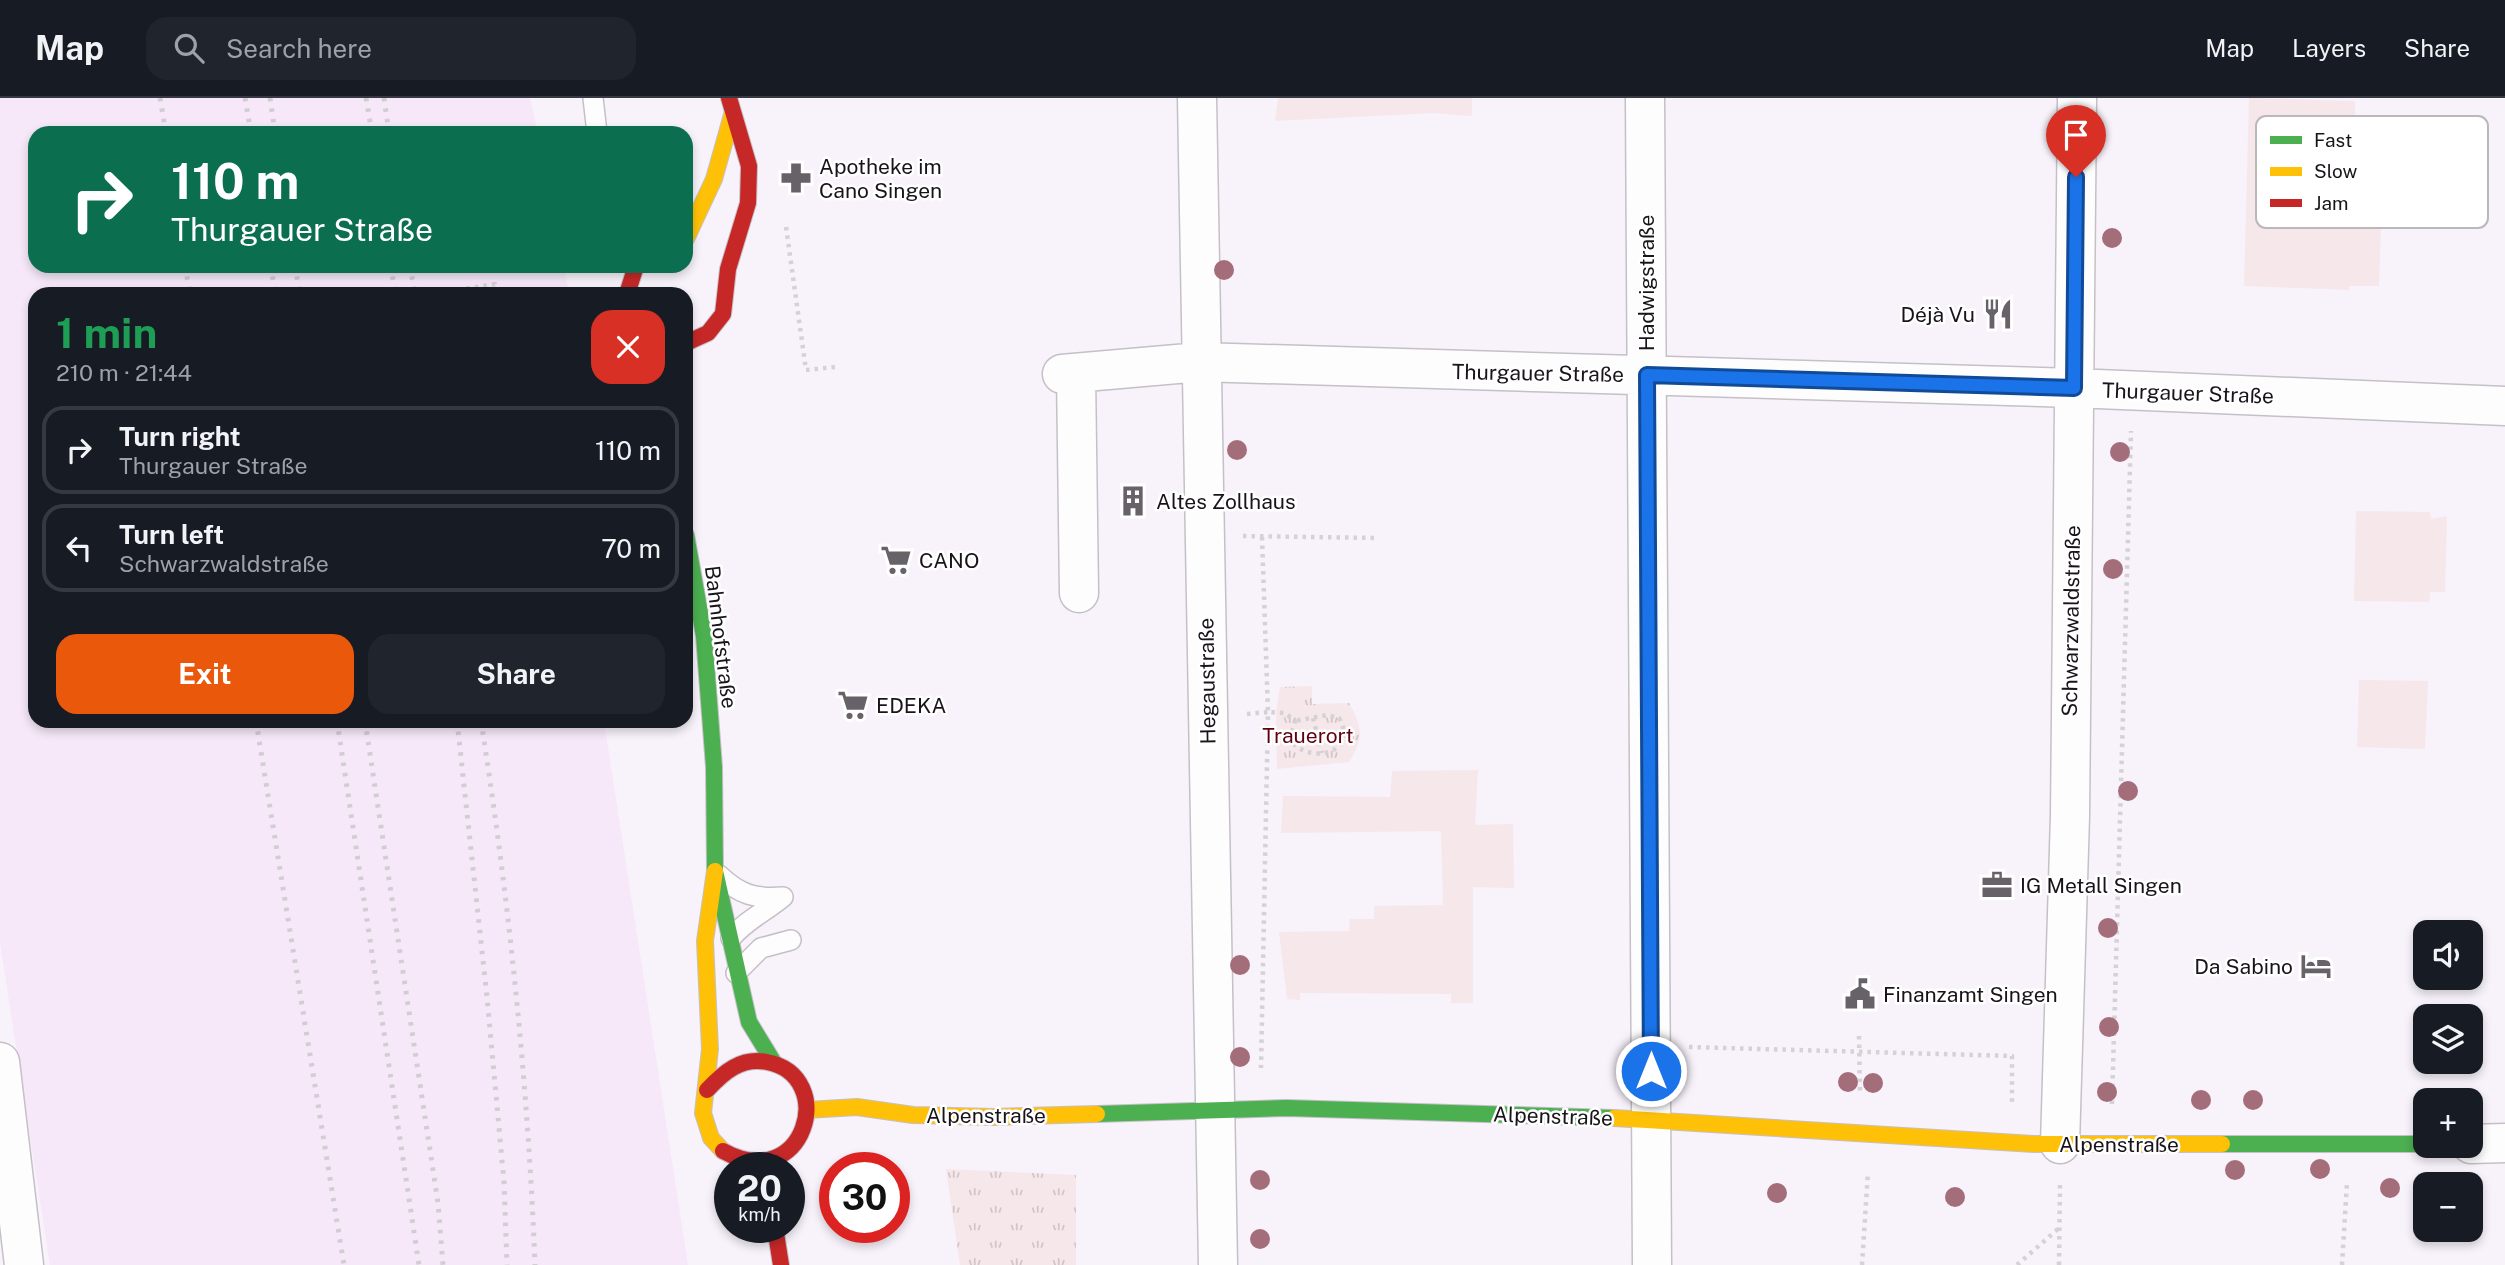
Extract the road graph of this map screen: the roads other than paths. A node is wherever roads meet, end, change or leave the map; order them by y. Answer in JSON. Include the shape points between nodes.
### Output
{"nodes":[{"id":1,"x":593,"y":98,"type":"edge"},
{"id":2,"x":1197,"y":98,"type":"edge"},
{"id":3,"x":1645,"y":98,"type":"edge"},
{"id":4,"x":2077,"y":98,"type":"edge"},
{"id":5,"x":731,"y":106,"type":"edge"},
{"id":6,"x":596,"y":126,"type":"edge"},
{"id":7,"x":693,"y":236,"type":"edge"},
{"id":8,"x":715,"y":262,"type":"dead end"},
{"id":9,"x":726,"y":282,"type":"junction"},
{"id":10,"x":693,"y":340,"type":"edge"},
{"id":11,"x":1200,"y":362,"type":"junction"},
{"id":12,"x":1647,"y":375,"type":"junction"},
{"id":13,"x":2074,"y":388,"type":"junction"},
{"id":14,"x":2505,"y":406,"type":"edge"},
{"id":15,"x":693,"y":574,"type":"edge"},
{"id":16,"x":1079,"y":593,"type":"dead end"},
{"id":17,"x":715,"y":871,"type":"junction"},
{"id":18,"x":731,"y":938,"type":"junction"},
{"id":19,"x":791,"y":940,"type":"dead end"},
{"id":20,"x":736,"y":973,"type":"junction"},
{"id":21,"x":0,"y":1062,"type":"edge"},
{"id":22,"x":774,"y":1063,"type":"junction"},
{"id":23,"x":707,"y":1090,"type":"junction"},
{"id":24,"x":807,"y":1110,"type":"junction"},
{"id":25,"x":1215,"y":1110,"type":"junction"},
{"id":26,"x":1651,"y":1119,"type":"junction"},
{"id":27,"x":2483,"y":1143,"type":"edge"},
{"id":28,"x":2505,"y":1143,"type":"edge"},
{"id":29,"x":2060,"y":1144,"type":"junction"},
{"id":30,"x":2413,"y":1144,"type":"edge"},
{"id":31,"x":725,"y":1152,"type":"edge"},
{"id":32,"x":787,"y":1152,"type":"edge"},
{"id":33,"x":778,"y":1243,"type":"edge"},
{"id":34,"x":24,"y":1265,"type":"edge"},
{"id":35,"x":781,"y":1265,"type":"edge"},
{"id":36,"x":1218,"y":1265,"type":"edge"},
{"id":37,"x":1652,"y":1265,"type":"edge"}],
"edges":[{"from":1,"to":6,"type":"lane"},
{"from":2,"to":11,"type":"street","name":"Hegaustraße"},
{"from":3,"to":12,"type":"street","name":"Hadwigstraße"},
{"from":4,"to":13,"type":"street","name":"Schwarzwaldstraße"},
{"from":5,"to":7,"type":"street","via":[[721,166]]},
{"from":5,"to":9,"type":"street","via":[[750,179]]},
{"from":8,"to":9,"type":"street"},
{"from":9,"to":10,"type":"street","via":[[727,298],[714,327]]},
{"from":11,"to":12,"type":"street","name":"Thurgauer Straße"},
{"from":11,"to":16,"type":"street","name":"Thurgauer Straße","via":[[1069,374]]},
{"from":11,"to":25,"type":"street","name":"Hegaustraße"},
{"from":12,"to":13,"type":"street","name":"Thurgauer Straße"},
{"from":12,"to":26,"type":"street","name":"Hadwigstraße"},
{"from":13,"to":14,"type":"street","name":"Thurgauer Straße"},
{"from":13,"to":29,"type":"street","name":"Schwarzwaldstraße","via":[[2070,816]]},
{"from":15,"to":17,"type":"street","name":"Bahnhofstraße","via":[[704,636],[714,767]]},
{"from":17,"to":18,"type":"street","name":"Bahnhofstraße"},
{"from":17,"to":18,"type":"lane","via":[[735,891],[757,899],[783,897],[746,921]]},
{"from":17,"to":23,"type":"street","name":"Bahnhofstraße","via":[[705,950],[710,1036]]},
{"from":18,"to":20,"type":"street","name":"Bahnhofstraße"},
{"from":19,"to":20,"type":"lane","via":[[761,948]]},
{"from":20,"to":22,"type":"street","name":"Bahnhofstraße","via":[[749,1022]]},
{"from":21,"to":34,"type":"street"},
{"from":22,"to":23,"type":"street","via":[[752,1060],[729,1066]]},
{"from":22,"to":24,"type":"street","name":"Bahnhofstraße","via":[[797,1082]]},
{"from":23,"to":31,"type":"street","name":"Bahnhofstraße","via":[[704,1122],[715,1144]]},
{"from":24,"to":25,"type":"street","name":"Alpenstraße","via":[[857,1107],[914,1115],[994,1117]]},
{"from":24,"to":32,"type":"street","name":"Bahnhofstraße","via":[[804,1128]]},
{"from":25,"to":26,"type":"street","name":"Alpenstraße"},
{"from":25,"to":36,"type":"street","name":"Hegaustraße"},
{"from":26,"to":29,"type":"street","name":"Alpenstraße"},
{"from":26,"to":37,"type":"street","name":"Hadwigstraße"},
{"from":27,"to":28,"type":"street"},
{"from":29,"to":30,"type":"street","name":"Alpenstraße"},
{"from":33,"to":35,"type":"street"}]}
